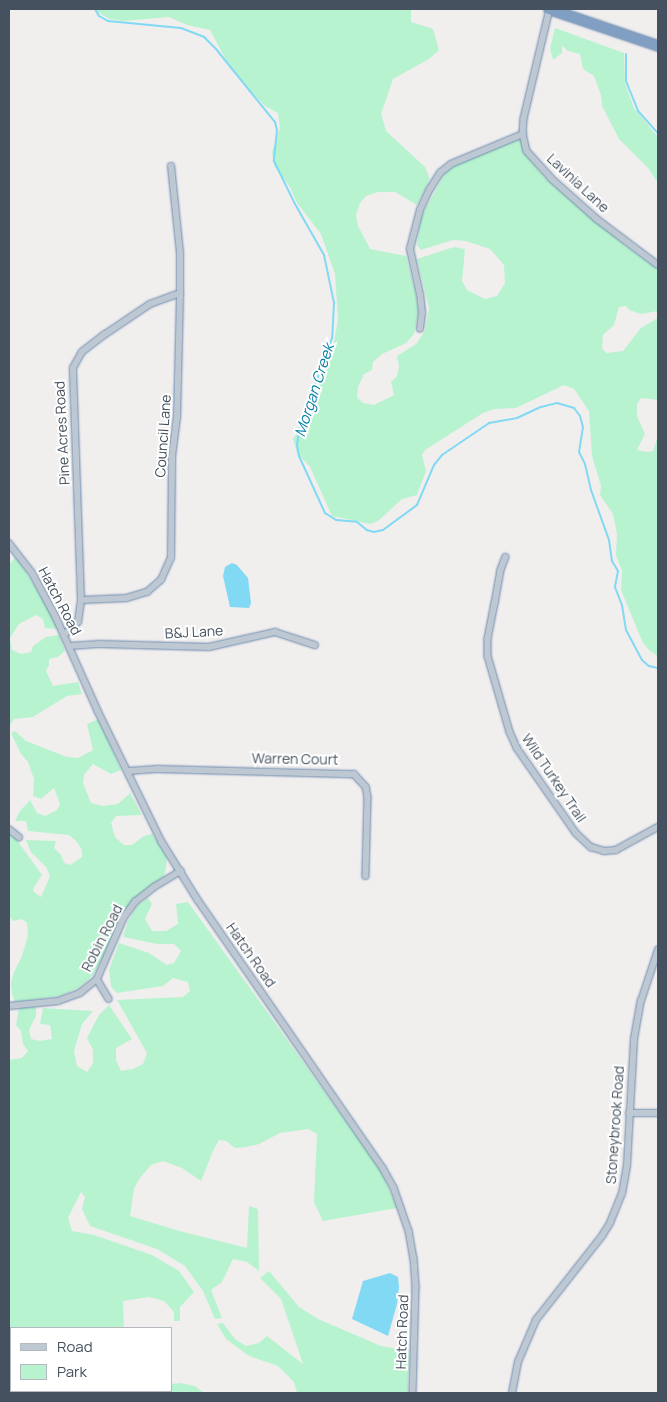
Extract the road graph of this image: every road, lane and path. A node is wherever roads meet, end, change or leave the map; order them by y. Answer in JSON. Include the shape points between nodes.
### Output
{"nodes":[{"id":1,"x":550,"y":9,"type":"edge"},
{"id":2,"x":658,"y":46,"type":"edge"},
{"id":3,"x":523,"y":134,"type":"junction"},
{"id":4,"x":171,"y":166,"type":"dead end"},
{"id":5,"x":658,"y":265,"type":"edge"},
{"id":6,"x":180,"y":294,"type":"junction"},
{"id":7,"x":420,"y":329,"type":"dead end"},
{"id":8,"x":9,"y":544,"type":"edge"},
{"id":9,"x":506,"y":557,"type":"dead end"},
{"id":10,"x":81,"y":600,"type":"junction"},
{"id":11,"x":64,"y":635,"type":"junction"},
{"id":12,"x":315,"y":645,"type":"dead end"},
{"id":13,"x":70,"y":646,"type":"junction"},
{"id":14,"x":128,"y":772,"type":"junction"},
{"id":15,"x":658,"y":827,"type":"edge"},
{"id":16,"x":9,"y":829,"type":"edge"},
{"id":17,"x":19,"y":837,"type":"dead end"},
{"id":18,"x":180,"y":871,"type":"junction"},
{"id":19,"x":366,"y":876,"type":"dead end"},
{"id":20,"x":658,"y":950,"type":"edge"},
{"id":21,"x":96,"y":979,"type":"junction"},
{"id":22,"x":109,"y":999,"type":"dead end"},
{"id":23,"x":9,"y":1006,"type":"edge"},
{"id":24,"x":629,"y":1113,"type":"junction"},
{"id":25,"x":658,"y":1113,"type":"edge"},
{"id":26,"x":412,"y":1393,"type":"edge"},
{"id":27,"x":512,"y":1393,"type":"edge"}],
"edges":[{"from":1,"to":2,"type":"highway"},
{"from":1,"to":3,"type":"street","name":"Lavinia Lane"},
{"from":3,"to":5,"type":"street","name":"Lavinia Lane","via":[[527,151],[551,178],[597,219]]},
{"from":3,"to":7,"type":"street","via":[[451,164],[440,173],[430,189],[417,218],[410,249],[420,295]]},
{"from":4,"to":6,"type":"street","name":"Council Lane","via":[[180,253]]},
{"from":6,"to":10,"type":"street","name":"Pine Acres Road","via":[[150,304],[104,335],[82,352],[73,368]]},
{"from":6,"to":10,"type":"street","name":"Council Lane","via":[[177,419],[172,457],[172,533],[168,567],[155,587],[142,594]]},
{"from":8,"to":11,"type":"street","name":"Hatch Road","via":[[34,574]]},
{"from":9,"to":15,"type":"street","name":"Wild Turkey Trail","via":[[488,639],[488,656],[517,748],[576,833],[591,847],[616,850]]},
{"from":10,"to":11,"type":"street","via":[[78,622]]},
{"from":11,"to":13,"type":"street","name":"Hatch Road"},
{"from":12,"to":13,"type":"street","name":"B&J Lane","via":[[275,632],[209,647]]},
{"from":13,"to":14,"type":"street","name":"Hatch Road"},
{"from":14,"to":18,"type":"street","name":"Hatch Road"},
{"from":14,"to":19,"type":"street","name":"Warren Court","via":[[158,769],[354,774],[366,787],[368,798]]},
{"from":16,"to":17,"type":"street"},
{"from":18,"to":21,"type":"street","name":"Robin Road","via":[[135,902],[124,917]]},
{"from":18,"to":26,"type":"street","name":"Hatch Road","via":[[394,1188],[409,1231],[414,1258]]},
{"from":20,"to":24,"type":"street","name":"Stoneybrook Road","via":[[637,1019]]},
{"from":21,"to":22,"type":"street"},
{"from":21,"to":23,"type":"street","name":"Robin Road","via":[[80,993],[58,1001]]},
{"from":24,"to":25,"type":"street"},
{"from":24,"to":27,"type":"street","name":"Stoneybrook Road","via":[[625,1180],[617,1209],[602,1236],[536,1320],[521,1355]]}]}
